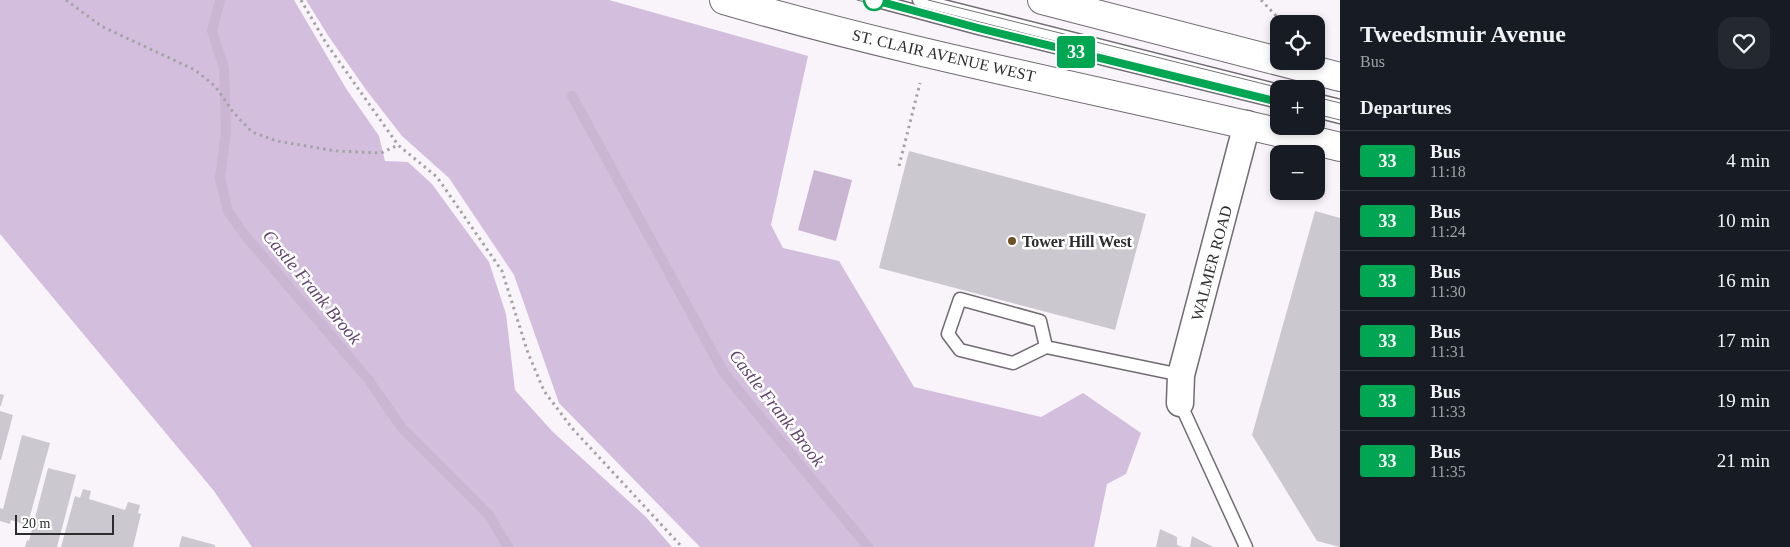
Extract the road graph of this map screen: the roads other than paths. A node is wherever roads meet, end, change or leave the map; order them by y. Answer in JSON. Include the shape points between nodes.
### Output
{"nodes":[{"id":1,"x":724,"y":0,"type":"edge"},
{"id":2,"x":874,"y":0,"type":"edge"},
{"id":3,"x":919,"y":0,"type":"edge"},
{"id":4,"x":1042,"y":0,"type":"edge"},
{"id":5,"x":1340,"y":78,"type":"edge"},
{"id":6,"x":1270,"y":89,"type":"edge"},
{"id":7,"x":1270,"y":100,"type":"edge"},
{"id":8,"x":1325,"y":102,"type":"edge"},
{"id":9,"x":1340,"y":106,"type":"edge"},
{"id":10,"x":1325,"y":113,"type":"edge"},
{"id":11,"x":1340,"y":117,"type":"edge"},
{"id":12,"x":1248,"y":124,"type":"junction"},
{"id":13,"x":1340,"y":147,"type":"edge"},
{"id":14,"x":1046,"y":347,"type":"junction"},
{"id":15,"x":1181,"y":375,"type":"junction"},
{"id":16,"x":1180,"y":403,"type":"joint"},
{"id":17,"x":1246,"y":547,"type":"edge"}],
"edges":[{"from":1,"to":12,"type":"main road","name":"ST. CLAIR AVENUE WEST","via":[[910,48]]},
{"from":2,"to":7,"type":"lane"},
{"from":3,"to":6,"type":"lane"},
{"from":4,"to":5,"type":"main road"},
{"from":8,"to":9,"type":"lane"},
{"from":10,"to":11,"type":"lane"},
{"from":12,"to":13,"type":"main road","name":"ST. CLAIR AVENUE WEST"},
{"from":12,"to":15,"type":"street","name":"WALMER ROAD"},
{"from":14,"to":14,"type":"lane","via":[[1040,321],[960,299],[948,334],[960,350],[1014,363]]},
{"from":14,"to":15,"type":"lane"},
{"from":15,"to":16,"type":"street","name":"WALMER ROAD"},
{"from":16,"to":17,"type":"lane"}]}
